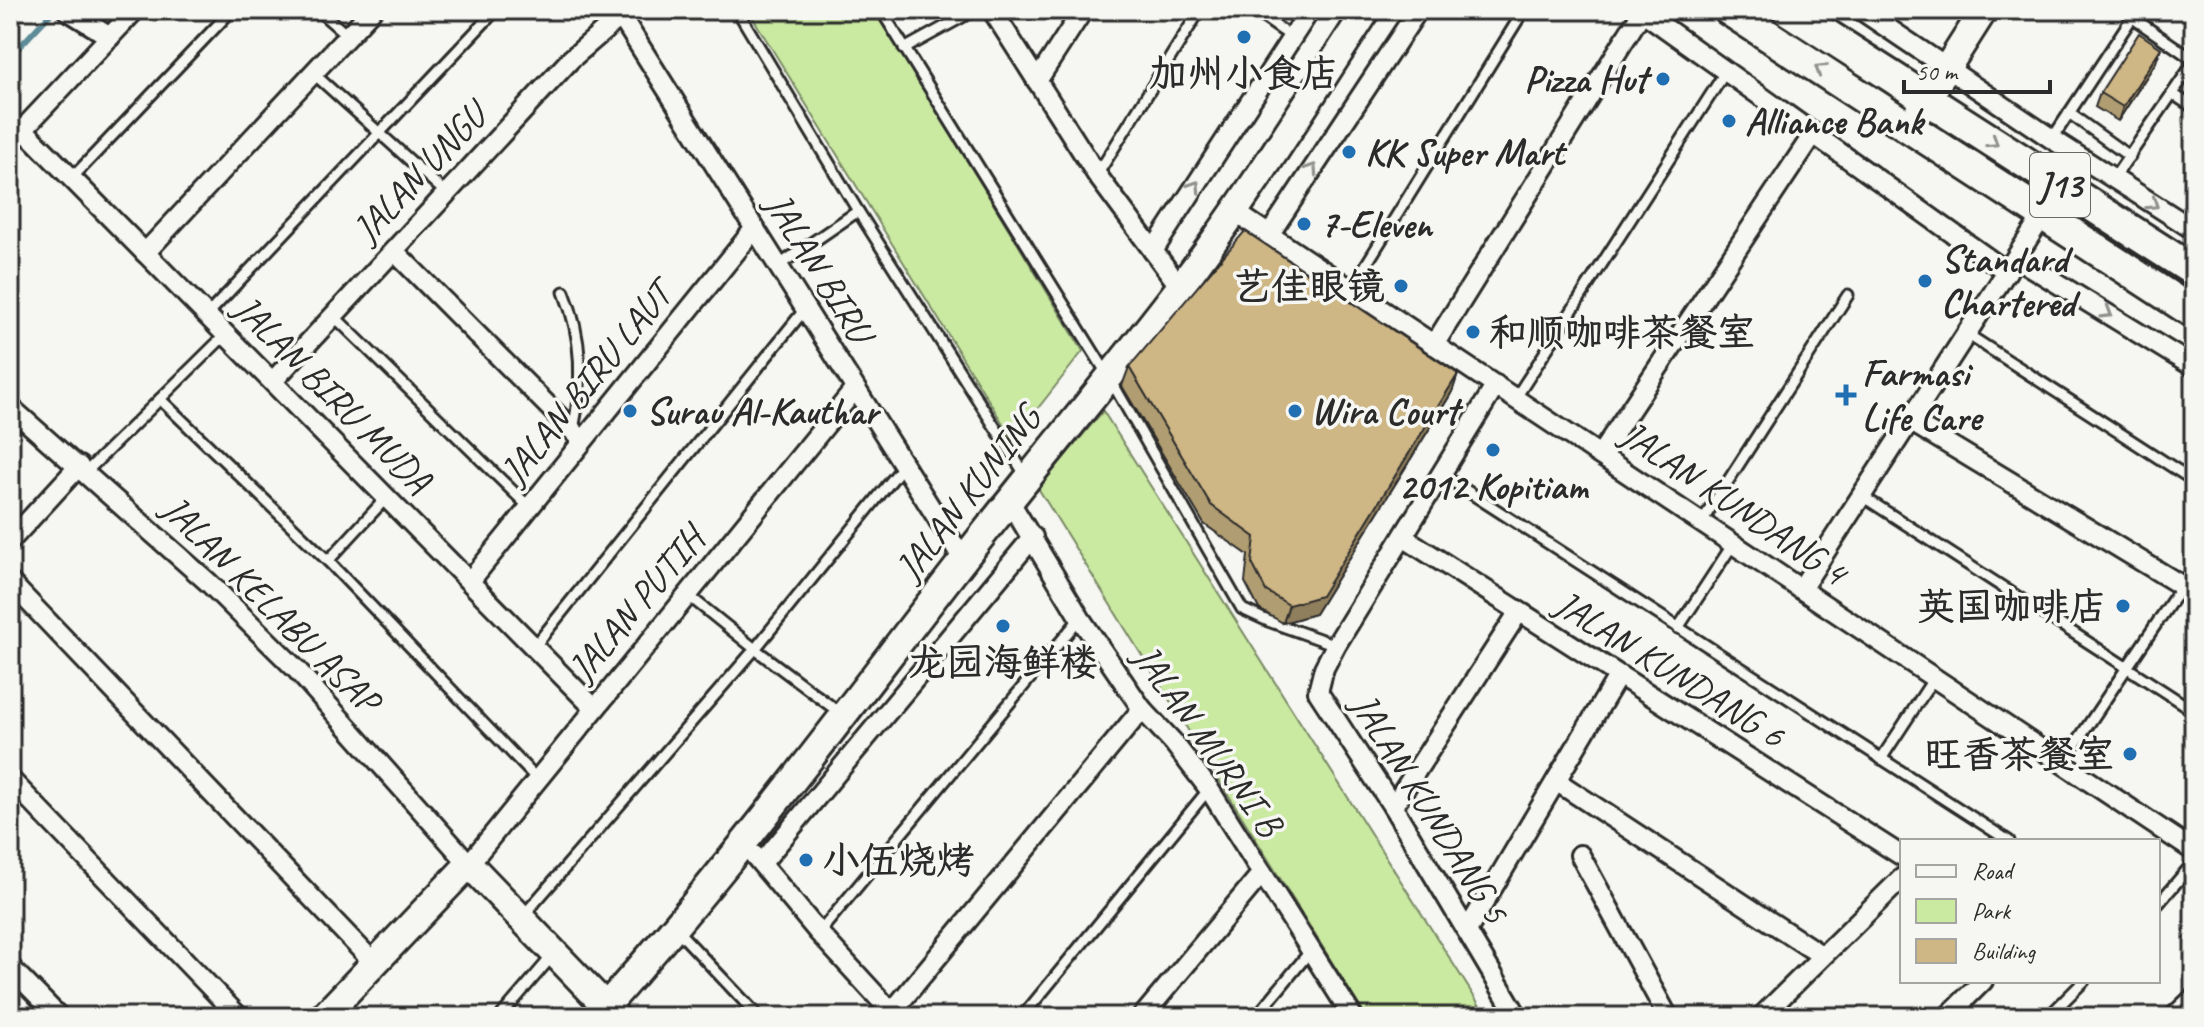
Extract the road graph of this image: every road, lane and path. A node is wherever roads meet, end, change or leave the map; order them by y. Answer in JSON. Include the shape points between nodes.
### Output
{"nodes":[{"id":1,"x":135,"y":10,"type":"edge"},
{"id":2,"x":232,"y":10,"type":"edge"},
{"id":3,"x":318,"y":10,"type":"edge"},
{"id":4,"x":372,"y":10,"type":"edge"},
{"id":5,"x":496,"y":10,"type":"edge"},
{"id":6,"x":737,"y":10,"type":"edge"},
{"id":7,"x":881,"y":10,"type":"edge"},
{"id":8,"x":975,"y":10,"type":"edge"},
{"id":9,"x":992,"y":10,"type":"edge"},
{"id":10,"x":1083,"y":10,"type":"edge"},
{"id":11,"x":1200,"y":10,"type":"edge"},
{"id":12,"x":1253,"y":10,"type":"edge"},
{"id":13,"x":1310,"y":10,"type":"edge"},
{"id":14,"x":1367,"y":10,"type":"edge"},
{"id":15,"x":1418,"y":10,"type":"edge"},
{"id":16,"x":1524,"y":10,"type":"edge"},
{"id":17,"x":1729,"y":10,"type":"edge"},
{"id":18,"x":1788,"y":10,"type":"edge"},
{"id":19,"x":1861,"y":10,"type":"edge"},
{"id":20,"x":1984,"y":10,"type":"edge"},
{"id":21,"x":1641,"y":11,"type":"edge"},
{"id":22,"x":623,"y":12,"type":"edge"},
{"id":23,"x":72,"y":13,"type":"edge"},
{"id":24,"x":2135,"y":14,"type":"edge"},
{"id":25,"x":348,"y":36,"type":"junction"},
{"id":26,"x":110,"y":37,"type":"junction"},
{"id":27,"x":1292,"y":37,"type":"junction"},
{"id":28,"x":904,"y":49,"type":"junction"},
{"id":29,"x":2194,"y":61,"type":"edge"},
{"id":30,"x":1948,"y":68,"type":"junction"},
{"id":31,"x":1726,"y":71,"type":"junction"},
{"id":32,"x":313,"y":73,"type":"junction"},
{"id":33,"x":1037,"y":81,"type":"junction"},
{"id":34,"x":2173,"y":94,"type":"junction"},
{"id":35,"x":1927,"y":99,"type":"junction"},
{"id":36,"x":2194,"y":108,"type":"edge"},
{"id":37,"x":2069,"y":113,"type":"junction"},
{"id":38,"x":1909,"y":127,"type":"junction"},
{"id":39,"x":23,"y":129,"type":"junction"},
{"id":40,"x":381,"y":133,"type":"junction"},
{"id":41,"x":1814,"y":133,"type":"junction"},
{"id":42,"x":2052,"y":139,"type":"junction"},
{"id":43,"x":10,"y":143,"type":"edge"},
{"id":44,"x":2130,"y":157,"type":"junction"},
{"id":45,"x":1097,"y":175,"type":"junction"},
{"id":46,"x":72,"y":178,"type":"junction"},
{"id":47,"x":2114,"y":178,"type":"junction"},
{"id":48,"x":447,"y":194,"type":"junction"},
{"id":49,"x":858,"y":211,"type":"junction"},
{"id":50,"x":1235,"y":212,"type":"junction"},
{"id":51,"x":2044,"y":214,"type":"junction"},
{"id":52,"x":755,"y":228,"type":"junction"},
{"id":53,"x":2194,"y":230,"type":"edge"},
{"id":54,"x":1269,"y":235,"type":"junction"},
{"id":55,"x":394,"y":251,"type":"junction"},
{"id":56,"x":1153,"y":251,"type":"junction"},
{"id":57,"x":145,"y":253,"type":"junction"},
{"id":58,"x":2012,"y":265,"type":"junction"},
{"id":59,"x":778,"y":266,"type":"junction"},
{"id":60,"x":2194,"y":271,"type":"edge"},
{"id":61,"x":1180,"y":287,"type":"junction"},
{"id":62,"x":1351,"y":289,"type":"junction"},
{"id":63,"x":564,"y":292,"type":"dead end"},
{"id":64,"x":1848,"y":295,"type":"dead end"},
{"id":65,"x":805,"y":309,"type":"junction"},
{"id":66,"x":2194,"y":313,"type":"edge"},
{"id":67,"x":207,"y":315,"type":"junction"},
{"id":68,"x":333,"y":315,"type":"junction"},
{"id":69,"x":226,"y":334,"type":"junction"},
{"id":70,"x":1967,"y":334,"type":"junction"},
{"id":71,"x":1434,"y":345,"type":"junction"},
{"id":72,"x":2194,"y":367,"type":"edge"},
{"id":73,"x":1109,"y":377,"type":"junction"},
{"id":74,"x":273,"y":381,"type":"junction"},
{"id":75,"x":1496,"y":385,"type":"junction"},
{"id":76,"x":855,"y":389,"type":"junction"},
{"id":77,"x":160,"y":399,"type":"junction"},
{"id":78,"x":1515,"y":399,"type":"junction"},
{"id":79,"x":10,"y":407,"type":"edge"},
{"id":80,"x":1910,"y":421,"type":"junction"},
{"id":81,"x":578,"y":435,"type":"junction"},
{"id":82,"x":1600,"y":455,"type":"junction"},
{"id":83,"x":904,"y":465,"type":"junction"},
{"id":84,"x":82,"y":469,"type":"junction"},
{"id":85,"x":1441,"y":474,"type":"junction"},
{"id":86,"x":1027,"y":479,"type":"junction"},
{"id":87,"x":2194,"y":481,"type":"edge"},
{"id":88,"x":1862,"y":496,"type":"junction"},
{"id":89,"x":387,"y":497,"type":"junction"},
{"id":90,"x":1010,"y":502,"type":"junction"},
{"id":91,"x":529,"y":507,"type":"junction"},
{"id":92,"x":1701,"y":523,"type":"junction"},
{"id":93,"x":1033,"y":537,"type":"junction"},
{"id":94,"x":1403,"y":537,"type":"junction"},
{"id":95,"x":10,"y":541,"type":"edge"},
{"id":96,"x":1733,"y":544,"type":"junction"},
{"id":97,"x":963,"y":559,"type":"junction"},
{"id":98,"x":328,"y":561,"type":"junction"},
{"id":99,"x":2194,"y":568,"type":"edge"},
{"id":100,"x":470,"y":581,"type":"junction"},
{"id":101,"x":10,"y":582,"type":"edge"},
{"id":102,"x":1801,"y":589,"type":"junction"},
{"id":103,"x":2188,"y":590,"type":"edge"},
{"id":104,"x":688,"y":595,"type":"junction"},
{"id":105,"x":1518,"y":613,"type":"junction"},
{"id":106,"x":1080,"y":618,"type":"junction"},
{"id":107,"x":1678,"y":628,"type":"junction"},
{"id":108,"x":1336,"y":645,"type":"junction"},
{"id":109,"x":534,"y":647,"type":"junction"},
{"id":110,"x":755,"y":649,"type":"junction"},
{"id":111,"x":2127,"y":667,"type":"junction"},
{"id":112,"x":1618,"y":676,"type":"junction"},
{"id":113,"x":1934,"y":678,"type":"junction"},
{"id":114,"x":594,"y":708,"type":"junction"},
{"id":115,"x":1142,"y":709,"type":"junction"},
{"id":116,"x":2194,"y":711,"type":"edge"},
{"id":117,"x":843,"y":715,"type":"junction"},
{"id":118,"x":1881,"y":759,"type":"junction"},
{"id":119,"x":2062,"y":764,"type":"junction"},
{"id":120,"x":536,"y":778,"type":"junction"},
{"id":121,"x":10,"y":779,"type":"edge"},
{"id":122,"x":1556,"y":781,"type":"junction"},
{"id":123,"x":1209,"y":789,"type":"junction"},
{"id":124,"x":1393,"y":807,"type":"junction"},
{"id":125,"x":2006,"y":839,"type":"edge"},
{"id":126,"x":2194,"y":851,"type":"edge"},
{"id":127,"x":753,"y":854,"type":"junction"},
{"id":128,"x":1580,"y":855,"type":"dead end"},
{"id":129,"x":1900,"y":855,"type":"edge"},
{"id":130,"x":2194,"y":862,"type":"edge"},
{"id":131,"x":469,"y":864,"type":"junction"},
{"id":132,"x":1262,"y":873,"type":"junction"},
{"id":133,"x":1900,"y":880,"type":"edge"},
{"id":134,"x":2160,"y":902,"type":"edge"},
{"id":135,"x":522,"y":918,"type":"junction"},
{"id":136,"x":675,"y":929,"type":"junction"},
{"id":137,"x":1467,"y":931,"type":"junction"},
{"id":138,"x":819,"y":933,"type":"junction"},
{"id":139,"x":1312,"y":949,"type":"junction"},
{"id":140,"x":555,"y":953,"type":"junction"},
{"id":141,"x":1821,"y":955,"type":"junction"},
{"id":142,"x":374,"y":963,"type":"junction"},
{"id":143,"x":10,"y":967,"type":"edge"},
{"id":144,"x":1981,"y":983,"type":"edge"},
{"id":145,"x":2082,"y":983,"type":"edge"},
{"id":146,"x":2194,"y":998,"type":"edge"},
{"id":147,"x":611,"y":1011,"type":"edge"},
{"id":148,"x":894,"y":1015,"type":"edge"},
{"id":149,"x":59,"y":1017,"type":"edge"},
{"id":150,"x":239,"y":1017,"type":"edge"},
{"id":151,"x":323,"y":1017,"type":"edge"},
{"id":152,"x":500,"y":1017,"type":"edge"},
{"id":153,"x":759,"y":1017,"type":"edge"},
{"id":154,"x":1022,"y":1017,"type":"edge"},
{"id":155,"x":1142,"y":1017,"type":"edge"},
{"id":156,"x":1256,"y":1017,"type":"edge"},
{"id":157,"x":1353,"y":1017,"type":"edge"},
{"id":158,"x":1518,"y":1017,"type":"edge"},
{"id":159,"x":1668,"y":1017,"type":"edge"},
{"id":160,"x":1761,"y":1017,"type":"edge"},
{"id":161,"x":1947,"y":1017,"type":"edge"},
{"id":162,"x":2048,"y":1017,"type":"edge"},
{"id":163,"x":2174,"y":1017,"type":"edge"}],
"edges":[{"from":1,"to":26,"type":"street"},
{"from":2,"to":46,"type":"lane"},
{"from":3,"to":25,"type":"lane"},
{"from":4,"to":25,"type":"street"},
{"from":5,"to":40,"type":"lane"},
{"from":6,"to":49,"type":"lane"},
{"from":7,"to":28,"type":"lane"},
{"from":8,"to":28,"type":"lane"},
{"from":9,"to":33,"type":"street"},
{"from":10,"to":33,"type":"street"},
{"from":11,"to":45,"type":"lane"},
{"from":12,"to":27,"type":"lane"},
{"from":13,"to":27,"type":"street"},
{"from":14,"to":50,"type":"street","name":"JALAN KUNING"},
{"from":54,"to":15,"type":"street","one_way":true},
{"from":16,"to":62,"type":"lane"},
{"from":38,"to":17,"type":"main road","number":"J13","one_way":true},
{"from":18,"to":35,"type":"main road","number":"J13"},
{"from":19,"to":30,"type":"street"},
{"from":20,"to":30,"type":"street"},
{"from":21,"to":31,"type":"street"},
{"from":21,"to":71,"type":"street"},
{"from":22,"to":48,"type":"street","name":"JALAN UNGU","via":[[571,59]]},
{"from":22,"to":52,"type":"street","name":"JALAN BIRU"},
{"from":23,"to":26,"type":"street"},
{"from":24,"to":29,"type":"lane"},
{"from":24,"to":37,"type":"lane"},
{"from":25,"to":32,"type":"street"},
{"from":26,"to":39,"type":"street"},
{"from":56,"to":27,"type":"street","one_way":true},
{"from":28,"to":73,"type":"lane"},
{"from":29,"to":34,"type":"lane"},
{"from":30,"to":35,"type":"street"},
{"from":30,"to":42,"type":"street"},
{"from":31,"to":41,"type":"street"},
{"from":31,"to":78,"type":"lane"},
{"from":32,"to":40,"type":"lane"},
{"from":32,"to":57,"type":"street"},
{"from":33,"to":45,"type":"street"},
{"from":34,"to":36,"type":"lane"},
{"from":34,"to":44,"type":"lane"},
{"from":35,"to":38,"type":"street"},
{"from":35,"to":60,"type":"main road","number":"J13","one_way":true},
{"from":37,"to":42,"type":"lane"},
{"from":37,"to":44,"type":"lane"},
{"from":38,"to":51,"type":"main road","number":"J13"},
{"from":39,"to":43,"type":"street"},
{"from":39,"to":46,"type":"street","name":"JALAN BIRU MUDA"},
{"from":40,"to":48,"type":"lane"},
{"from":40,"to":67,"type":"lane"},
{"from":41,"to":58,"type":"street"},
{"from":41,"to":82,"type":"street"},
{"from":42,"to":47,"type":"street"},
{"from":44,"to":47,"type":"lane"},
{"from":45,"to":56,"type":"street"},
{"from":46,"to":57,"type":"street","name":"JALAN BIRU MUDA"},
{"from":47,"to":53,"type":"street","one_way":true},
{"from":48,"to":55,"type":"street","name":"JALAN UNGU"},
{"from":49,"to":59,"type":"lane"},
{"from":49,"to":86,"type":"lane"},
{"from":50,"to":54,"type":"street","name":"JALAN KUNDANG 4"},
{"from":50,"to":61,"type":"street","name":"JALAN KUNING"},
{"from":51,"to":58,"type":"street"},
{"from":51,"to":66,"type":"main road","number":"J13"},
{"from":52,"to":59,"type":"street","name":"JALAN BIRU"},
{"from":52,"to":81,"type":"street","name":"JALAN BIRU LAUT"},
{"from":54,"to":62,"type":"street","name":"JALAN KUNDANG 4"},
{"from":55,"to":68,"type":"street","name":"JALAN UNGU"},
{"from":55,"to":81,"type":"street"},
{"from":56,"to":61,"type":"street"},
{"from":57,"to":67,"type":"street","name":"JALAN BIRU MUDA"},
{"from":58,"to":70,"type":"street"},
{"from":58,"to":72,"type":"street","one_way":true},
{"from":59,"to":65,"type":"street","name":"JALAN BIRU"},
{"from":61,"to":73,"type":"street","name":"JALAN KUNING"},
{"from":62,"to":71,"type":"street","name":"JALAN KUNDANG 4"},
{"from":63,"to":81,"type":"lane","via":[[581,358]]},
{"from":64,"to":92,"type":"lane"},
{"from":65,"to":76,"type":"street","name":"JALAN BIRU"},
{"from":65,"to":109,"type":"lane"},
{"from":67,"to":69,"type":"street","name":"JALAN BIRU MUDA"},
{"from":68,"to":74,"type":"street","name":"JALAN UNGU"},
{"from":68,"to":91,"type":"lane"},
{"from":69,"to":74,"type":"street","name":"JALAN BIRU MUDA"},
{"from":69,"to":77,"type":"lane"},
{"from":70,"to":80,"type":"street"},
{"from":70,"to":87,"type":"lane"},
{"from":71,"to":75,"type":"street","name":"JALAN KUNDANG 4"},
{"from":73,"to":86,"type":"street","name":"JALAN KUNING"},
{"from":73,"to":108,"type":"lane","via":[[1242,609]]},
{"from":74,"to":89,"type":"street","name":"JALAN BIRU MUDA"},
{"from":75,"to":78,"type":"street","name":"JALAN KUNDANG 4"},
{"from":75,"to":85,"type":"street","name":"JALAN KUNDANG 5"},
{"from":76,"to":83,"type":"street","name":"JALAN BIRU"},
{"from":76,"to":104,"type":"street","name":"JALAN PUTIH"},
{"from":77,"to":84,"type":"lane"},
{"from":77,"to":98,"type":"lane"},
{"from":78,"to":82,"type":"street","name":"JALAN KUNDANG 4"},
{"from":79,"to":84,"type":"street","name":"JALAN KELABU ASAP"},
{"from":80,"to":88,"type":"street"},
{"from":80,"to":103,"type":"street"},
{"from":81,"to":91,"type":"street","name":"JALAN BIRU LAUT"},
{"from":82,"to":92,"type":"street","name":"JALAN KUNDANG 4"},
{"from":83,"to":97,"type":"street","name":"JALAN BIRU"},
{"from":83,"to":110,"type":"lane"},
{"from":84,"to":95,"type":"street"},
{"from":84,"to":131,"type":"street","name":"JALAN KELABU ASAP","via":[[297,670]]},
{"from":85,"to":94,"type":"street","name":"JALAN KUNDANG 5"},
{"from":85,"to":107,"type":"lane"},
{"from":86,"to":90,"type":"street","name":"JALAN KUNING"},
{"from":88,"to":102,"type":"street"},
{"from":88,"to":111,"type":"lane"},
{"from":89,"to":98,"type":"lane"},
{"from":89,"to":100,"type":"street","name":"JALAN BIRU MUDA"},
{"from":90,"to":93,"type":"street","name":"JALAN MURNI B"},
{"from":90,"to":97,"type":"street","name":"JALAN KUNING"},
{"from":91,"to":100,"type":"street","name":"JALAN BIRU LAUT"},
{"from":92,"to":96,"type":"street","name":"JALAN KUNDANG 4"},
{"from":93,"to":106,"type":"street","name":"JALAN MURNI B"},
{"from":93,"to":127,"type":"street"},
{"from":94,"to":105,"type":"street","name":"JALAN KUNDANG 6"},
{"from":94,"to":108,"type":"street","name":"JALAN KUNDANG 5"},
{"from":96,"to":102,"type":"street","name":"JALAN KUNDANG 4"},
{"from":96,"to":107,"type":"lane"},
{"from":97,"to":117,"type":"street","name":"JALAN KUNING"},
{"from":98,"to":120,"type":"lane"},
{"from":99,"to":103,"type":"lane"},
{"from":100,"to":109,"type":"street","name":"JALAN BIRU MUDA"},
{"from":101,"to":142,"type":"street"},
{"from":102,"to":113,"type":"street","name":"JALAN KUNDANG 4"},
{"from":103,"to":111,"type":"lane"},
{"from":104,"to":110,"type":"lane"},
{"from":104,"to":114,"type":"street","name":"JALAN PUTIH"},
{"from":105,"to":112,"type":"street","name":"JALAN KUNDANG 6"},
{"from":105,"to":124,"type":"street"},
{"from":106,"to":115,"type":"street","name":"JALAN MURNI B"},
{"from":106,"to":138,"type":"lane"},
{"from":107,"to":118,"type":"lane"},
{"from":108,"to":124,"type":"street","name":"JALAN KUNDANG 5","via":[[1318,692]]},
{"from":109,"to":114,"type":"street","name":"JALAN BIRU MUDA"},
{"from":110,"to":117,"type":"lane"},
{"from":110,"to":135,"type":"lane"},
{"from":111,"to":116,"type":"lane"},
{"from":111,"to":119,"type":"lane"},
{"from":112,"to":122,"type":"street"},
{"from":112,"to":129,"type":"street","name":"JALAN KUNDANG 6"},
{"from":113,"to":118,"type":"lane"},
{"from":113,"to":119,"type":"street","name":"JALAN KUNDANG 4"},
{"from":114,"to":120,"type":"street","name":"JALAN PUTIH"},
{"from":115,"to":123,"type":"street","name":"JALAN MURNI B"},
{"from":115,"to":148,"type":"street"},
{"from":117,"to":127,"type":"street","name":"JALAN KUNING"},
{"from":118,"to":125,"type":"lane"},
{"from":119,"to":126,"type":"street","name":"JALAN KUNDANG 4"},
{"from":120,"to":131,"type":"street","name":"JALAN PUTIH"},
{"from":121,"to":150,"type":"street"},
{"from":122,"to":137,"type":"street"},
{"from":122,"to":141,"type":"street"},
{"from":123,"to":132,"type":"street","name":"JALAN MURNI B"},
{"from":123,"to":154,"type":"lane"},
{"from":124,"to":137,"type":"street","name":"JALAN KUNDANG 5"},
{"from":127,"to":136,"type":"street","name":"JALAN KUNING"},
{"from":127,"to":138,"type":"street"},
{"from":128,"to":159,"type":"street"},
{"from":130,"to":134,"type":"lane"},
{"from":131,"to":135,"type":"street"},
{"from":131,"to":142,"type":"street"},
{"from":132,"to":139,"type":"street","name":"JALAN MURNI B"},
{"from":132,"to":155,"type":"street"},
{"from":133,"to":141,"type":"street"},
{"from":135,"to":140,"type":"street"},
{"from":136,"to":147,"type":"street","name":"JALAN KUNING"},
{"from":136,"to":153,"type":"lane"},
{"from":137,"to":158,"type":"street","name":"JALAN KUNDANG 5"},
{"from":138,"to":148,"type":"street"},
{"from":139,"to":156,"type":"lane"},
{"from":139,"to":157,"type":"street","name":"JALAN MURNI B"},
{"from":140,"to":147,"type":"street"},
{"from":140,"to":152,"type":"lane"},
{"from":141,"to":160,"type":"street"},
{"from":142,"to":151,"type":"street"},
{"from":143,"to":149,"type":"street"},
{"from":144,"to":161,"type":"street"},
{"from":145,"to":162,"type":"lane"},
{"from":146,"to":163,"type":"street"}]}
